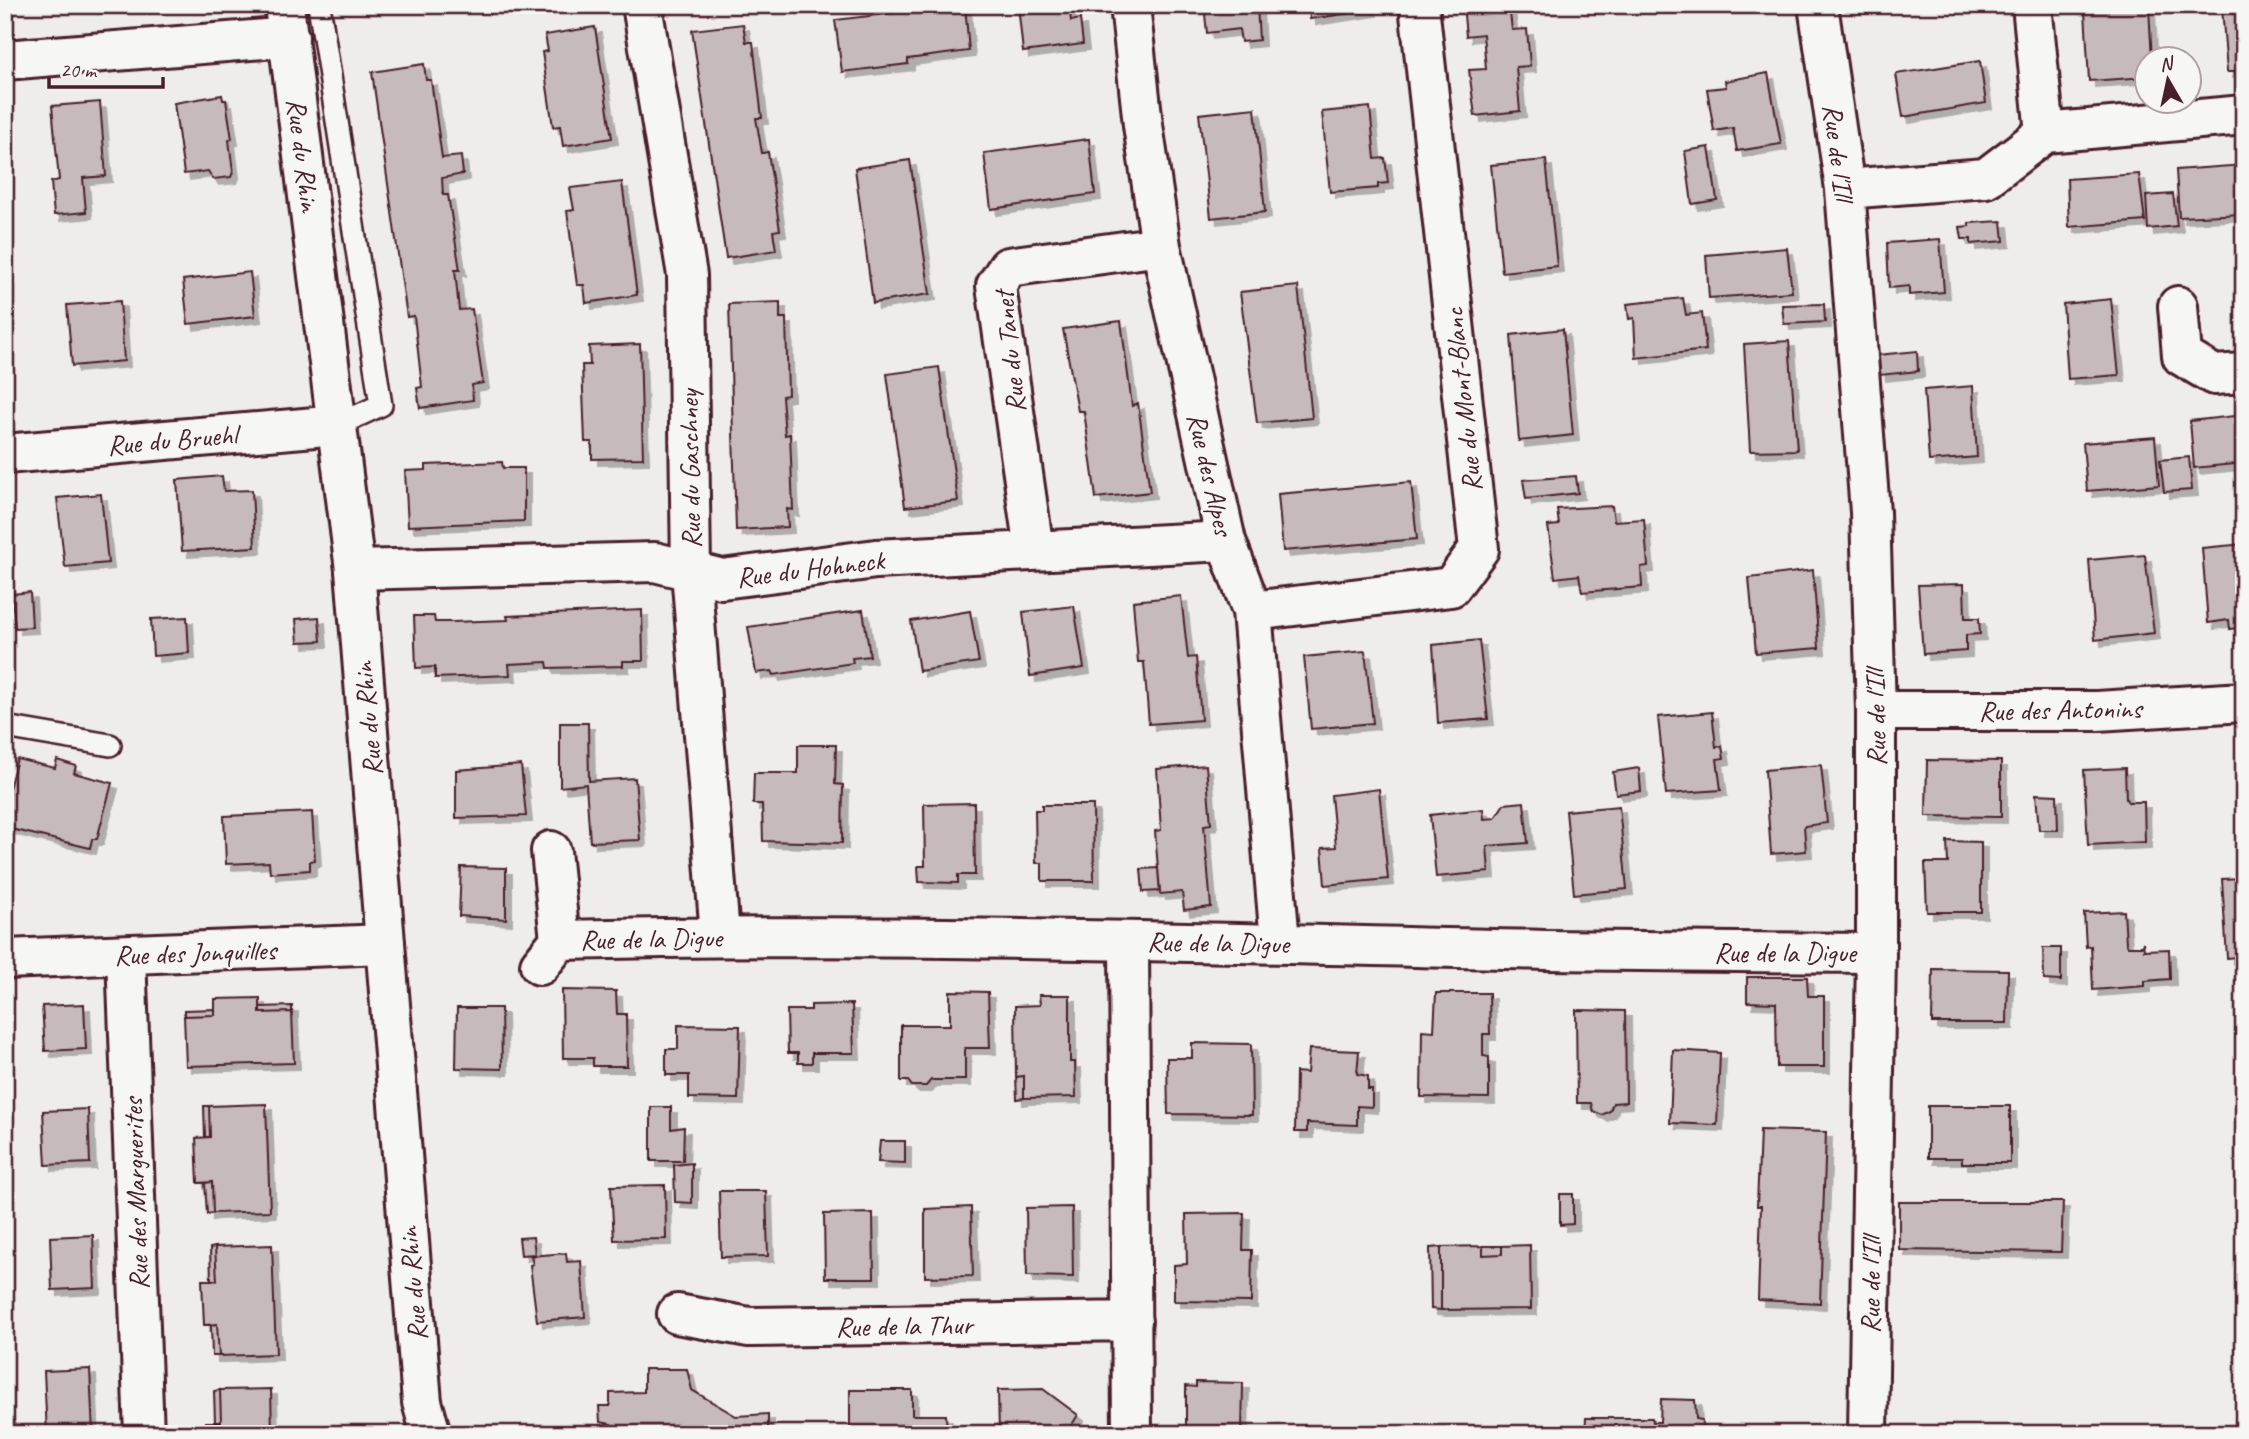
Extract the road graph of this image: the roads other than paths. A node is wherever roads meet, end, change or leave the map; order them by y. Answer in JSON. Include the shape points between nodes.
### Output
{"nodes":[{"id":1,"x":319,"y":5,"type":"edge"},
{"id":2,"x":642,"y":5,"type":"edge"},
{"id":3,"x":1130,"y":5,"type":"edge"},
{"id":4,"x":1419,"y":5,"type":"edge"},
{"id":5,"x":1818,"y":5,"type":"edge"},
{"id":6,"x":2032,"y":5,"type":"edge"},
{"id":7,"x":286,"y":21,"type":"edge"},
{"id":8,"x":5,"y":60,"type":"edge"},
{"id":9,"x":2244,"y":115,"type":"edge"},
{"id":10,"x":2045,"y":133,"type":"junction"},
{"id":11,"x":1845,"y":190,"type":"junction"},
{"id":12,"x":1161,"y":246,"type":"junction"},
{"id":13,"x":2178,"y":306,"type":"dead end"},
{"id":14,"x":2244,"y":373,"type":"edge"},
{"id":15,"x":338,"y":425,"type":"junction"},
{"id":16,"x":5,"y":454,"type":"edge"},
{"id":17,"x":1226,"y":541,"type":"junction"},
{"id":18,"x":1034,"y":550,"type":"junction"},
{"id":19,"x":355,"y":570,"type":"junction"},
{"id":20,"x":691,"y":571,"type":"junction"},
{"id":21,"x":1252,"y":611,"type":"junction"},
{"id":22,"x":2244,"y":702,"type":"edge"},
{"id":23,"x":1876,"y":711,"type":"junction"},
{"id":24,"x":5,"y":727,"type":"edge"},
{"id":25,"x":110,"y":745,"type":"dead end"},
{"id":26,"x":551,"y":850,"type":"dead end"},
{"id":27,"x":720,"y":936,"type":"junction"},
{"id":28,"x":1129,"y":941,"type":"junction"},
{"id":29,"x":1280,"y":942,"type":"junction"},
{"id":30,"x":385,"y":944,"type":"junction"},
{"id":31,"x":1876,"y":953,"type":"junction"},
{"id":32,"x":126,"y":955,"type":"junction"},
{"id":33,"x":5,"y":959,"type":"edge"},
{"id":34,"x":677,"y":1314,"type":"dead end"},
{"id":35,"x":1132,"y":1321,"type":"junction"},
{"id":36,"x":144,"y":1434,"type":"edge"},
{"id":37,"x":431,"y":1434,"type":"edge"},
{"id":38,"x":1132,"y":1434,"type":"edge"},
{"id":39,"x":1868,"y":1434,"type":"edge"}],
"edges":[{"from":1,"to":15,"type":"lane","via":[[381,405]]},
{"from":2,"to":20,"type":"street","name":"Rue du Gaschney","via":[[687,275]]},
{"from":3,"to":12,"type":"street","name":"Rue des Alpes"},
{"from":4,"to":21,"type":"street","name":"Rue du Mont-Blanc","via":[[1479,549],[1451,587]]},
{"from":5,"to":11,"type":"street","name":"Rue de l'Ill"},
{"from":6,"to":10,"type":"street"},
{"from":7,"to":8,"type":"street"},
{"from":7,"to":15,"type":"street","name":"Rue du Rhin"},
{"from":9,"to":10,"type":"street"},
{"from":10,"to":11,"type":"street","via":[[1986,178]]},
{"from":11,"to":23,"type":"street","name":"Rue de l'Ill","via":[[1870,512]]},
{"from":12,"to":17,"type":"street","name":"Rue des Alpes"},
{"from":12,"to":18,"type":"street","name":"Rue du Tanet","via":[[1008,267],[996,286]]},
{"from":13,"to":14,"type":"street","via":[[2182,356],[2214,375]]},
{"from":15,"to":16,"type":"street","name":"Rue du Bruehl"},
{"from":15,"to":19,"type":"street","name":"Rue du Rhin"},
{"from":17,"to":18,"type":"street","name":"Rue du Hohneck"},
{"from":17,"to":21,"type":"street","name":"Rue des Alpes"},
{"from":18,"to":20,"type":"street","name":"Rue du Hohneck","via":[[876,559],[722,579]]},
{"from":19,"to":20,"type":"street","name":"Rue du Hohneck","via":[[655,562]]},
{"from":19,"to":30,"type":"street","name":"Rue du Rhin"},
{"from":20,"to":27,"type":"street","name":"Rue du Gaschney"},
{"from":21,"to":29,"type":"street","name":"Rue des Alpes"},
{"from":22,"to":23,"type":"street","name":"Rue des Antonins","via":[[2097,711]]},
{"from":23,"to":31,"type":"street","name":"Rue de l'Ill"},
{"from":24,"to":25,"type":"lane"},
{"from":26,"to":27,"type":"street","name":"Rue de la Digue","via":[[550,952]]},
{"from":27,"to":28,"type":"street","name":"Rue de la Digue"},
{"from":28,"to":29,"type":"street","name":"Rue de la Digue"},
{"from":28,"to":35,"type":"street"},
{"from":29,"to":31,"type":"street","name":"Rue de la Digue"},
{"from":30,"to":32,"type":"street","name":"Rue des Jonquilles"},
{"from":30,"to":37,"type":"street","name":"Rue du Rhin","via":[[422,1402]]},
{"from":31,"to":39,"type":"street","name":"Rue de l'Ill"},
{"from":32,"to":33,"type":"street","name":"Rue des Jonquilles"},
{"from":32,"to":36,"type":"street","name":"Rue des Marguerites"},
{"from":34,"to":35,"type":"street","name":"Rue de la Thur","via":[[749,1328]]},
{"from":35,"to":38,"type":"street"}]}
